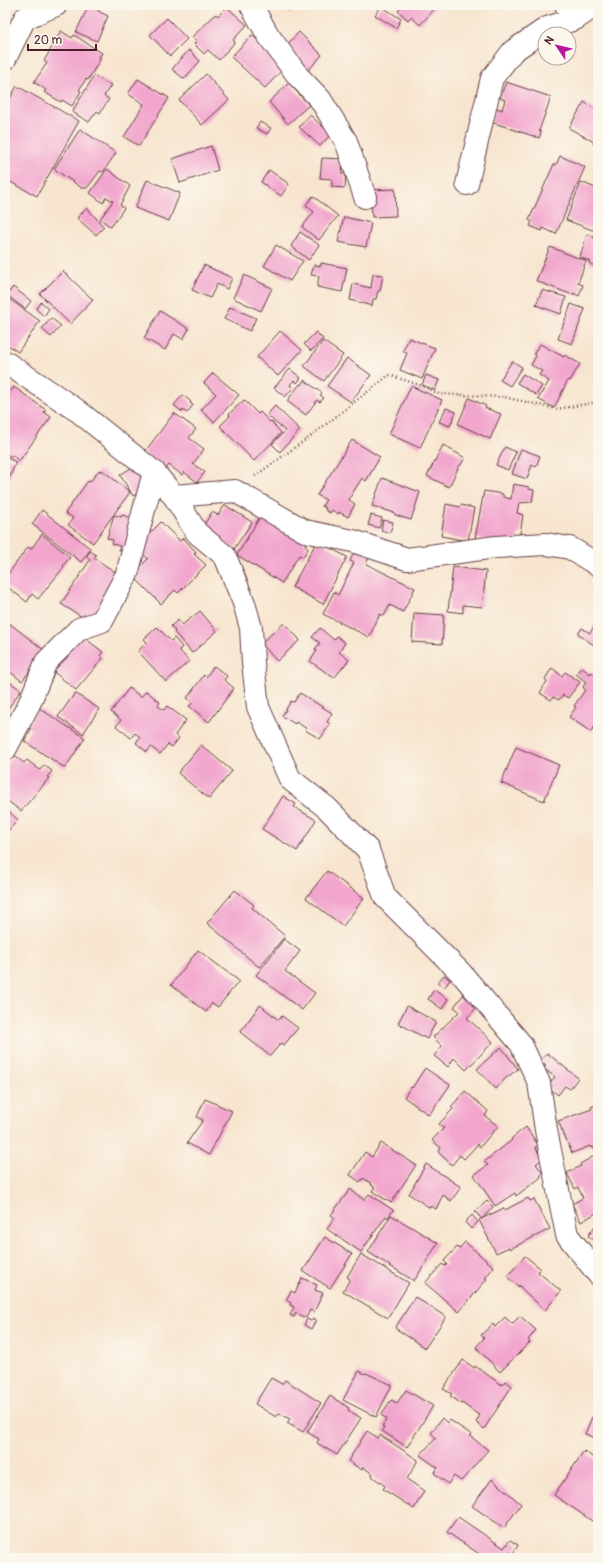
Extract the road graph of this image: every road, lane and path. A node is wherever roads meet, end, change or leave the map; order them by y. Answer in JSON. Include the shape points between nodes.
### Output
{"nodes":[{"id":1,"x":56,"y":5,"type":"edge"},
{"id":2,"x":251,"y":5,"type":"edge"},
{"id":3,"x":596,"y":5,"type":"edge"},
{"id":4,"x":571,"y":12,"type":"edge"},
{"id":5,"x":5,"y":59,"type":"edge"},
{"id":6,"x":467,"y":184,"type":"dead end"},
{"id":7,"x":365,"y":197,"type":"dead end"},
{"id":8,"x":5,"y":362,"type":"edge"},
{"id":9,"x":598,"y":402,"type":"edge"},
{"id":10,"x":154,"y":472,"type":"junction"},
{"id":11,"x":235,"y":490,"type":"junction"},
{"id":12,"x":174,"y":496,"type":"junction"},
{"id":13,"x":598,"y":566,"type":"edge"},
{"id":14,"x":5,"y":750,"type":"edge"},
{"id":15,"x":598,"y":1274,"type":"edge"}],
"edges":[{"from":1,"to":5,"type":"street","via":[[24,18]]},
{"from":2,"to":7,"type":"street","via":[[268,35],[298,76],[320,99],[346,141]]},
{"from":3,"to":4,"type":"street"},
{"from":4,"to":6,"type":"street","via":[[513,51],[492,78]]},
{"from":8,"to":10,"type":"street","via":[[78,411]]},
{"from":9,"to":11,"type":"path","via":[[557,409],[504,397],[439,394],[389,375],[311,436]]},
{"from":10,"to":12,"type":"street"},
{"from":10,"to":14,"type":"street","via":[[124,580],[102,621],[79,629],[46,662],[30,702]]},
{"from":11,"to":12,"type":"street"},
{"from":11,"to":13,"type":"street","via":[[305,531],[353,541],[407,559],[496,547],[546,544],[570,548]]},
{"from":12,"to":15,"type":"street","via":[[197,533],[225,556],[251,628],[258,707],[290,779],[327,808],[368,850],[384,897],[461,973],[521,1044],[539,1083],[567,1235]]}]}
